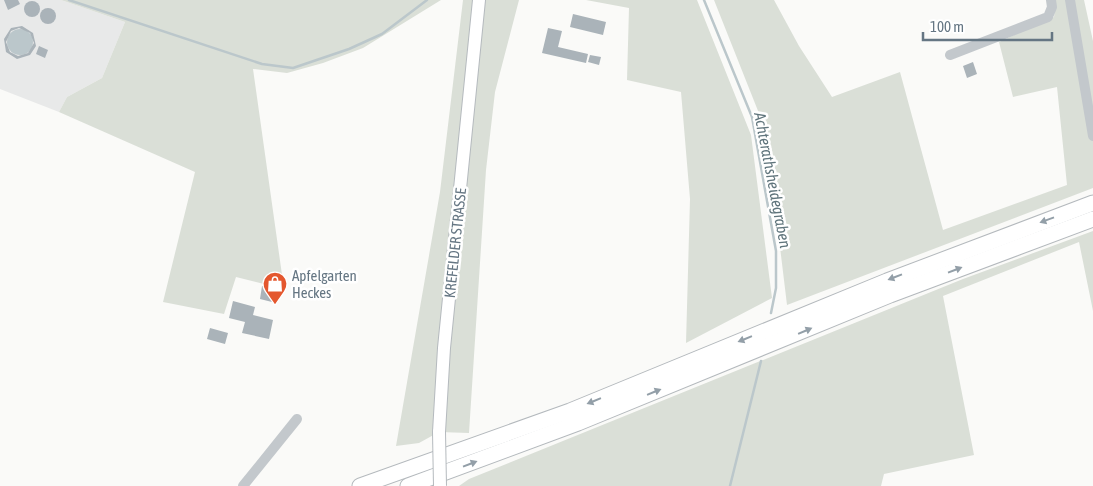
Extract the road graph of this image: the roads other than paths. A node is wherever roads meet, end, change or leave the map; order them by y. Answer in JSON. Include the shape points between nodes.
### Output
{"nodes":[{"id":1,"x":479,"y":0,"type":"edge"},
{"id":2,"x":1051,"y":0,"type":"edge"},
{"id":3,"x":1070,"y":0,"type":"edge"},
{"id":4,"x":950,"y":55,"type":"dead end"},
{"id":5,"x":1093,"y":136,"type":"edge"},
{"id":6,"x":1093,"y":203,"type":"edge"},
{"id":7,"x":1093,"y":219,"type":"edge"},
{"id":8,"x":297,"y":418,"type":"dead end"},
{"id":9,"x":243,"y":486,"type":"edge"},
{"id":10,"x":360,"y":486,"type":"edge"},
{"id":11,"x":408,"y":486,"type":"edge"},
{"id":12,"x":440,"y":486,"type":"edge"}],
"edges":[{"from":1,"to":12,"type":"main road","name":"KREFELDER STRASSE","bridge":true,"via":[[444,348],[439,432]]},
{"from":2,"to":4,"type":"street","via":[[1048,17]]},
{"from":3,"to":5,"type":"street"},
{"from":6,"to":10,"type":"highway","one_way":true,"via":[[887,281],[570,410]]},
{"from":11,"to":7,"type":"highway","one_way":true,"via":[[578,423],[890,295]]},
{"from":8,"to":9,"type":"street"}]}
